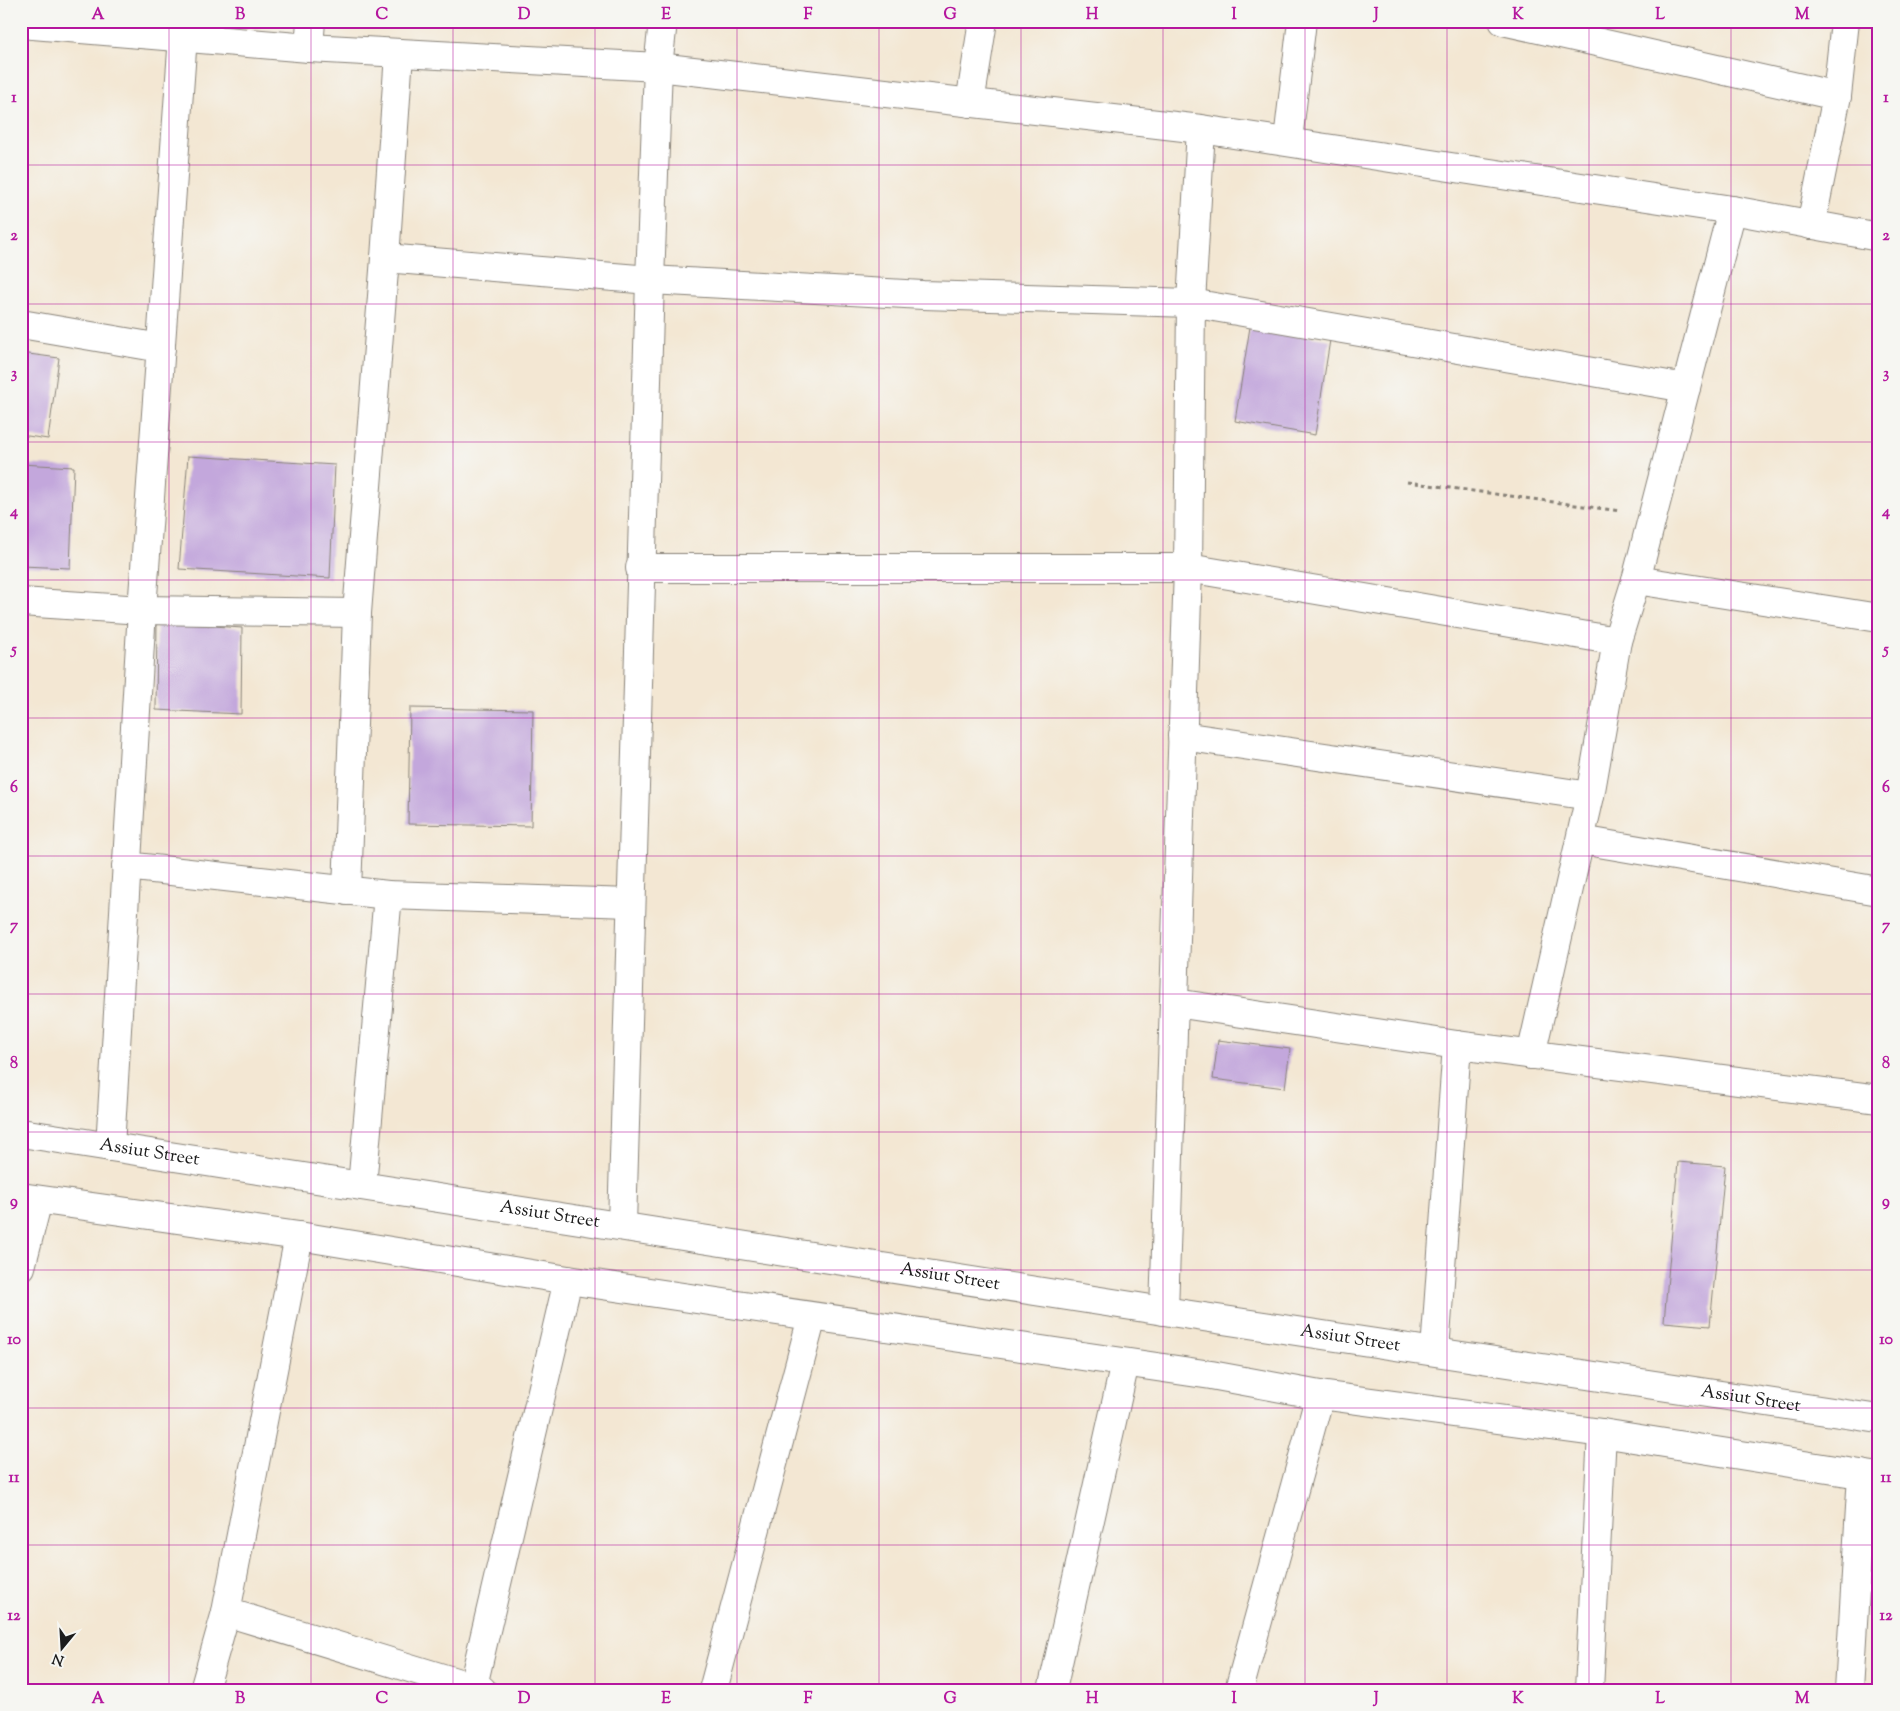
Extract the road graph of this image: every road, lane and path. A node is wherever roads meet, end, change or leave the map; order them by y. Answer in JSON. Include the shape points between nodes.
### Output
{"nodes":[{"id":1,"x":312,"y":21,"type":"edge"},
{"id":2,"x":663,"y":21,"type":"edge"},
{"id":3,"x":983,"y":21,"type":"edge"},
{"id":4,"x":1302,"y":21,"type":"edge"},
{"id":5,"x":1503,"y":21,"type":"edge"},
{"id":6,"x":1846,"y":21,"type":"edge"},
{"id":7,"x":21,"y":24,"type":"edge"},
{"id":8,"x":183,"y":36,"type":"junction"},
{"id":9,"x":309,"y":48,"type":"junction"},
{"id":10,"x":399,"y":54,"type":"junction"},
{"id":11,"x":658,"y":67,"type":"junction"},
{"id":12,"x":1837,"y":96,"type":"junction"},
{"id":13,"x":970,"y":103,"type":"junction"},
{"id":14,"x":1201,"y":128,"type":"junction"},
{"id":15,"x":1288,"y":140,"type":"junction"},
{"id":16,"x":1732,"y":210,"type":"junction"},
{"id":17,"x":1811,"y":225,"type":"junction"},
{"id":18,"x":1879,"y":237,"type":"edge"},
{"id":19,"x":385,"y":258,"type":"junction"},
{"id":20,"x":650,"y":280,"type":"junction"},
{"id":21,"x":1191,"y":303,"type":"junction"},
{"id":22,"x":21,"y":324,"type":"edge"},
{"id":23,"x":161,"y":348,"type":"junction"},
{"id":24,"x":1686,"y":388,"type":"junction"},
{"id":25,"x":1407,"y":482,"type":"dead end"},
{"id":26,"x":1653,"y":516,"type":"junction"},
{"id":27,"x":640,"y":568,"type":"junction"},
{"id":28,"x":1188,"y":568,"type":"junction"},
{"id":29,"x":1636,"y":580,"type":"junction"},
{"id":30,"x":21,"y":602,"type":"edge"},
{"id":31,"x":142,"y":610,"type":"junction"},
{"id":32,"x":357,"y":613,"type":"junction"},
{"id":33,"x":1879,"y":618,"type":"edge"},
{"id":34,"x":1617,"y":641,"type":"junction"},
{"id":35,"x":1182,"y":736,"type":"junction"},
{"id":36,"x":1590,"y":796,"type":"junction"},
{"id":37,"x":1581,"y":840,"type":"junction"},
{"id":38,"x":126,"y":866,"type":"junction"},
{"id":39,"x":347,"y":891,"type":"junction"},
{"id":40,"x":1879,"y":891,"type":"edge"},
{"id":41,"x":388,"y":895,"type":"junction"},
{"id":42,"x":631,"y":902,"type":"junction"},
{"id":43,"x":1175,"y":1003,"type":"junction"},
{"id":44,"x":1457,"y":1045,"type":"junction"},
{"id":45,"x":1531,"y":1055,"type":"junction"},
{"id":46,"x":1879,"y":1099,"type":"edge"},
{"id":47,"x":21,"y":1133,"type":"edge"},
{"id":48,"x":110,"y":1147,"type":"junction"},
{"id":49,"x":362,"y":1186,"type":"junction"},
{"id":50,"x":29,"y":1198,"type":"edge"},
{"id":51,"x":622,"y":1225,"type":"junction"},
{"id":52,"x":299,"y":1236,"type":"junction"},
{"id":53,"x":21,"y":1267,"type":"edge"},
{"id":54,"x":568,"y":1280,"type":"junction"},
{"id":55,"x":1164,"y":1311,"type":"junction"},
{"id":56,"x":812,"y":1316,"type":"junction"},
{"id":57,"x":1434,"y":1351,"type":"junction"},
{"id":58,"x":1125,"y":1363,"type":"junction"},
{"id":59,"x":1320,"y":1395,"type":"junction"},
{"id":60,"x":1879,"y":1418,"type":"edge"},
{"id":61,"x":1602,"y":1433,"type":"junction"},
{"id":62,"x":1870,"y":1475,"type":"edge"},
{"id":63,"x":226,"y":1612,"type":"junction"},
{"id":64,"x":475,"y":1689,"type":"edge"},
{"id":65,"x":204,"y":1690,"type":"edge"},
{"id":66,"x":713,"y":1690,"type":"edge"},
{"id":67,"x":1052,"y":1690,"type":"edge"},
{"id":68,"x":1239,"y":1690,"type":"edge"},
{"id":69,"x":1589,"y":1690,"type":"edge"},
{"id":70,"x":1849,"y":1690,"type":"edge"}],
"edges":[{"from":1,"to":9,"type":"street"},
{"from":2,"to":11,"type":"street"},
{"from":3,"to":13,"type":"street"},
{"from":4,"to":15,"type":"street"},
{"from":5,"to":12,"type":"street"},
{"from":6,"to":12,"type":"street"},
{"from":7,"to":8,"type":"street"},
{"from":8,"to":9,"type":"street"},
{"from":8,"to":23,"type":"street"},
{"from":9,"to":10,"type":"street"},
{"from":10,"to":11,"type":"street"},
{"from":10,"to":19,"type":"street"},
{"from":11,"to":13,"type":"street"},
{"from":11,"to":20,"type":"street"},
{"from":12,"to":17,"type":"street"},
{"from":13,"to":14,"type":"street"},
{"from":14,"to":15,"type":"street"},
{"from":14,"to":21,"type":"street"},
{"from":15,"to":16,"type":"street"},
{"from":16,"to":17,"type":"street"},
{"from":16,"to":24,"type":"street"},
{"from":17,"to":18,"type":"street"},
{"from":19,"to":20,"type":"street"},
{"from":19,"to":32,"type":"street"},
{"from":20,"to":21,"type":"street","via":[[923,295]]},
{"from":20,"to":27,"type":"street"},
{"from":21,"to":24,"type":"street"},
{"from":21,"to":28,"type":"street"},
{"from":22,"to":23,"type":"street"},
{"from":23,"to":31,"type":"street"},
{"from":24,"to":26,"type":"street"},
{"from":25,"to":26,"type":"path"},
{"from":26,"to":29,"type":"street"},
{"from":27,"to":28,"type":"street"},
{"from":27,"to":42,"type":"street"},
{"from":28,"to":34,"type":"street"},
{"from":28,"to":35,"type":"street"},
{"from":29,"to":33,"type":"street"},
{"from":29,"to":34,"type":"street"},
{"from":30,"to":31,"type":"street"},
{"from":31,"to":32,"type":"street"},
{"from":31,"to":38,"type":"street"},
{"from":32,"to":39,"type":"street"},
{"from":34,"to":36,"type":"street"},
{"from":35,"to":36,"type":"street"},
{"from":35,"to":43,"type":"street"},
{"from":36,"to":37,"type":"street"},
{"from":37,"to":40,"type":"street"},
{"from":37,"to":45,"type":"street"},
{"from":38,"to":39,"type":"street"},
{"from":38,"to":48,"type":"street"},
{"from":39,"to":41,"type":"street"},
{"from":41,"to":42,"type":"street"},
{"from":41,"to":49,"type":"street"},
{"from":42,"to":51,"type":"street"},
{"from":43,"to":44,"type":"street"},
{"from":43,"to":55,"type":"street"},
{"from":44,"to":45,"type":"street"},
{"from":44,"to":57,"type":"street"},
{"from":45,"to":46,"type":"street"},
{"from":47,"to":48,"type":"street","name":"Assiut Street"},
{"from":48,"to":49,"type":"street","name":"Assiut Street"},
{"from":49,"to":51,"type":"street","name":"Assiut Street"},
{"from":50,"to":52,"type":"street"},
{"from":50,"to":53,"type":"street"},
{"from":51,"to":55,"type":"street","name":"Assiut Street"},
{"from":52,"to":54,"type":"street"},
{"from":52,"to":63,"type":"street"},
{"from":54,"to":56,"type":"street"},
{"from":54,"to":64,"type":"street"},
{"from":55,"to":57,"type":"street","name":"Assiut Street"},
{"from":56,"to":58,"type":"street"},
{"from":56,"to":66,"type":"street"},
{"from":57,"to":60,"type":"street","name":"Assiut Street"},
{"from":58,"to":59,"type":"street"},
{"from":58,"to":67,"type":"street"},
{"from":59,"to":61,"type":"street"},
{"from":59,"to":68,"type":"street"},
{"from":61,"to":62,"type":"street"},
{"from":61,"to":69,"type":"street"},
{"from":62,"to":70,"type":"street"},
{"from":63,"to":64,"type":"street"},
{"from":63,"to":65,"type":"street"}]}
